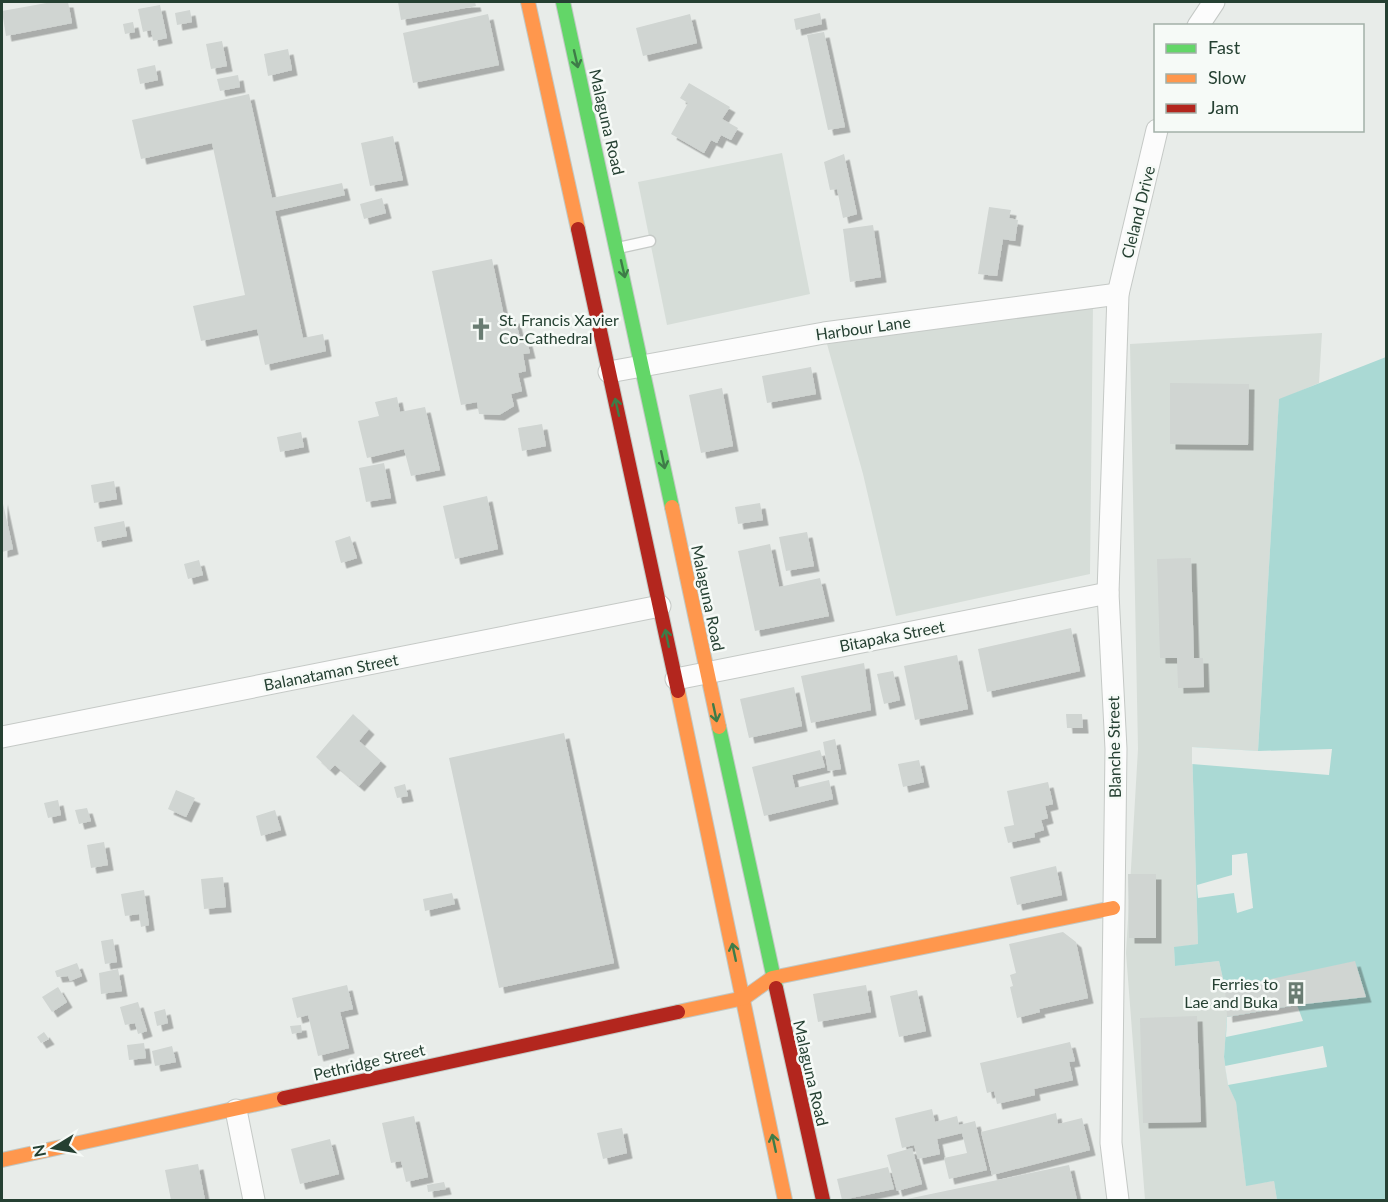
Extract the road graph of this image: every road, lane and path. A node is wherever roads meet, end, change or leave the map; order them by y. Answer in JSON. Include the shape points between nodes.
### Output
{"nodes":[{"id":1,"x":528,"y":2,"type":"edge"},
{"id":2,"x":563,"y":2,"type":"edge"},
{"id":3,"x":1214,"y":2,"type":"edge"},
{"id":4,"x":1199,"y":24,"type":"edge"},
{"id":5,"x":1157,"y":132,"type":"edge"},
{"id":6,"x":650,"y":241,"type":"dead end"},
{"id":7,"x":618,"y":248,"type":"junction"},
{"id":8,"x":1118,"y":294,"type":"junction"},
{"id":9,"x":644,"y":366,"type":"junction"},
{"id":10,"x":609,"y":372,"type":"junction"},
{"id":11,"x":1108,"y":593,"type":"junction"},
{"id":12,"x":660,"y":606,"type":"junction"},
{"id":13,"x":707,"y":672,"type":"junction"},
{"id":14,"x":676,"y":679,"type":"junction"},
{"id":15,"x":2,"y":737,"type":"edge"},
{"id":16,"x":1113,"y":908,"type":"junction"},
{"id":17,"x":772,"y":978,"type":"junction"},
{"id":18,"x":744,"y":998,"type":"junction"},
{"id":19,"x":236,"y":1110,"type":"junction"},
{"id":20,"x":2,"y":1160,"type":"edge"},
{"id":21,"x":254,"y":1200,"type":"edge"},
{"id":22,"x":785,"y":1200,"type":"edge"},
{"id":23,"x":823,"y":1200,"type":"edge"},
{"id":24,"x":1118,"y":1200,"type":"edge"}],
"edges":[{"from":1,"to":10,"type":"street"},
{"from":2,"to":7,"type":"street","name":"Malaguna Road","one_way":true},
{"from":3,"to":4,"type":"street"},
{"from":5,"to":8,"type":"street","name":"Cleland Drive"},
{"from":6,"to":7,"type":"lane"},
{"from":7,"to":9,"type":"street","name":"Malaguna Road","one_way":true},
{"from":8,"to":9,"type":"street","name":"Harbour Lane","via":[[824,333]]},
{"from":8,"to":11,"type":"street","name":"Blanche Street"},
{"from":9,"to":10,"type":"street","name":"Harbour Lane"},
{"from":9,"to":13,"type":"street","name":"Malaguna Road","one_way":true},
{"from":12,"to":10,"type":"street","one_way":true},
{"from":11,"to":13,"type":"street","name":"Bitapaka Street"},
{"from":11,"to":16,"type":"street","name":"Blanche Street","via":[[1116,749]]},
{"from":14,"to":12,"type":"street","one_way":true},
{"from":12,"to":15,"type":"street","name":"Balanataman Street"},
{"from":13,"to":14,"type":"street","name":"Bitapaka Street"},
{"from":13,"to":17,"type":"street","name":"Malaguna Road","one_way":true},
{"from":18,"to":14,"type":"street","one_way":true},
{"from":16,"to":17,"type":"street"},
{"from":16,"to":24,"type":"street","name":"Blanche Street","via":[[1112,1143]]},
{"from":17,"to":18,"type":"street"},
{"from":17,"to":23,"type":"street","name":"Malaguna Road"},
{"from":18,"to":19,"type":"street","name":"Pethridge Street","via":[[496,1049]]},
{"from":22,"to":18,"type":"street","one_way":true},
{"from":19,"to":20,"type":"street","name":"Pethridge Street"},
{"from":19,"to":21,"type":"street"}]}
